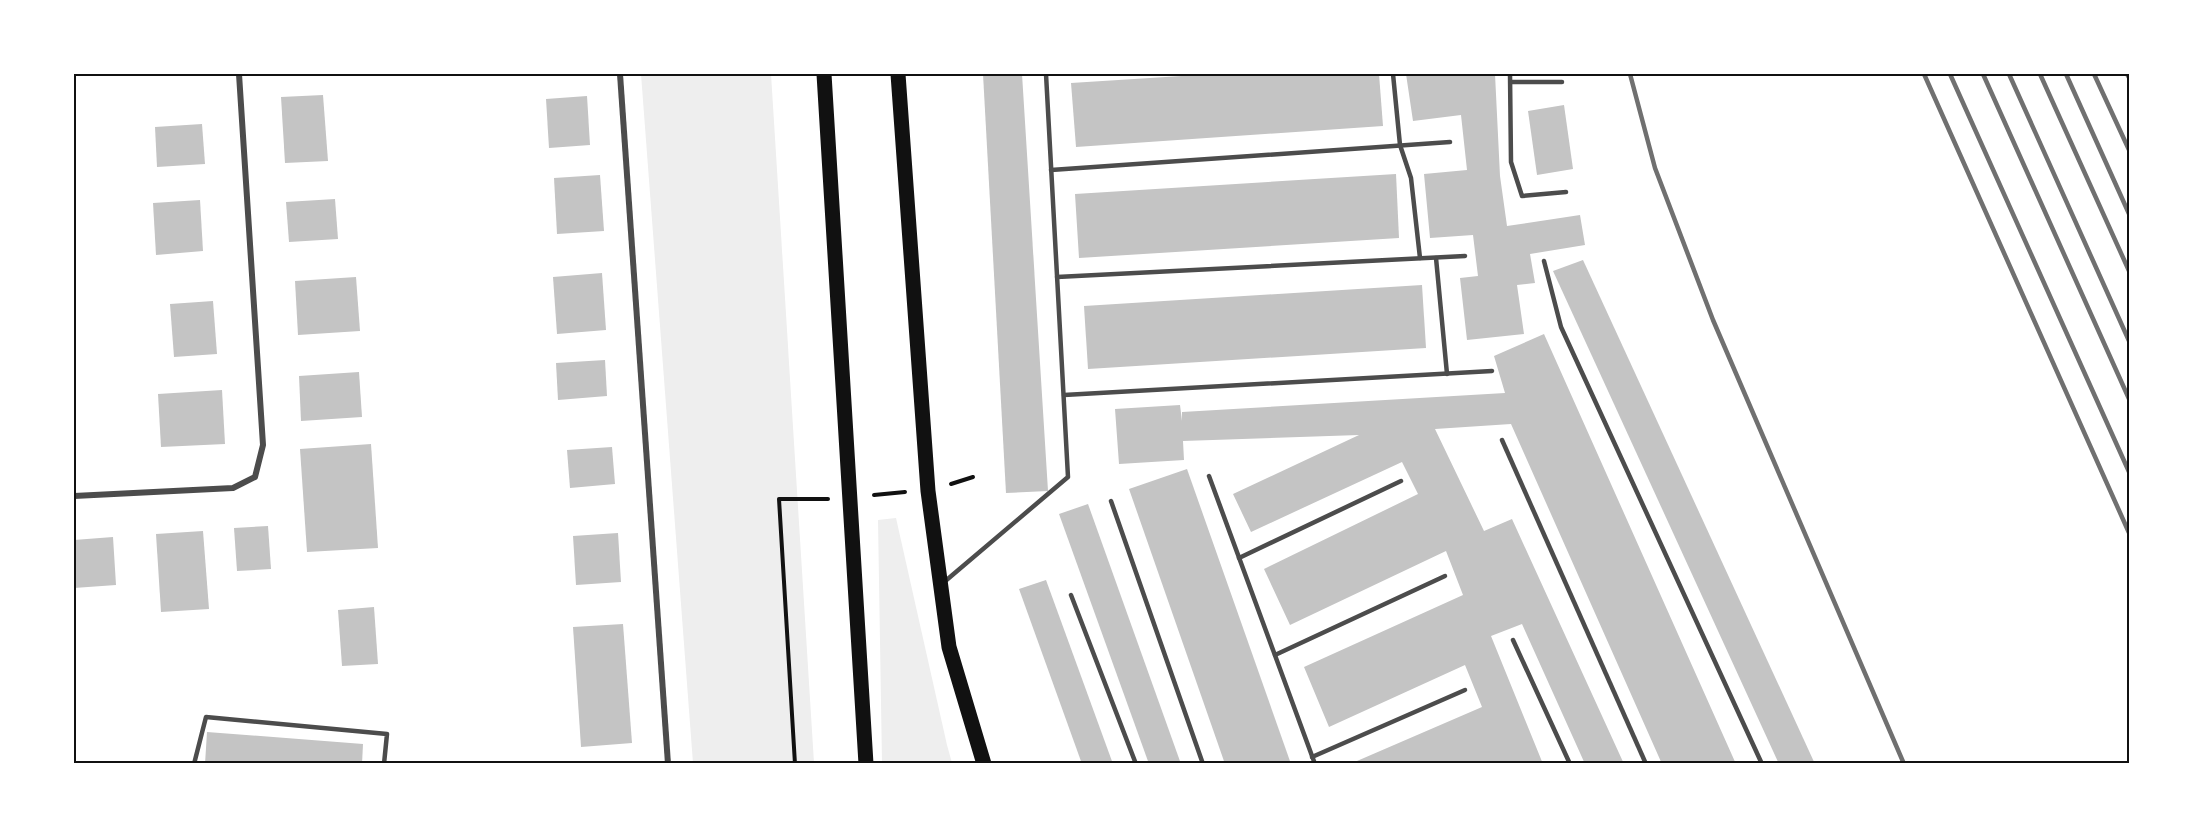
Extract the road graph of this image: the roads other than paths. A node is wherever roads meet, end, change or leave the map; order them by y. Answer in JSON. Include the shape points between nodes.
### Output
{"nodes":[{"id":1,"x":239,"y":74,"type":"edge"},
{"id":2,"x":620,"y":74,"type":"edge"},
{"id":3,"x":824,"y":74,"type":"edge"},
{"id":4,"x":898,"y":74,"type":"edge"},
{"id":5,"x":1046,"y":74,"type":"edge"},
{"id":6,"x":1393,"y":74,"type":"edge"},
{"id":7,"x":1510,"y":74,"type":"edge"},
{"id":8,"x":1562,"y":81,"type":"dead end"},
{"id":9,"x":1510,"y":82,"type":"junction"},
{"id":10,"x":1450,"y":142,"type":"dead end"},
{"id":11,"x":1400,"y":145,"type":"junction"},
{"id":12,"x":1051,"y":170,"type":"junction"},
{"id":13,"x":1566,"y":192,"type":"dead end"},
{"id":14,"x":1465,"y":256,"type":"dead end"},
{"id":15,"x":1420,"y":258,"type":"junction"},
{"id":16,"x":1436,"y":258,"type":"junction"},
{"id":17,"x":1544,"y":261,"type":"dead end"},
{"id":18,"x":1057,"y":277,"type":"junction"},
{"id":19,"x":1492,"y":371,"type":"dead end"},
{"id":20,"x":1448,"y":374,"type":"junction"},
{"id":21,"x":1064,"y":396,"type":"junction"},
{"id":22,"x":1502,"y":440,"type":"dead end"},
{"id":23,"x":1209,"y":476,"type":"dead end"},
{"id":24,"x":1401,"y":481,"type":"dead end"},
{"id":25,"x":74,"y":496,"type":"edge"},
{"id":26,"x":1111,"y":501,"type":"dead end"},
{"id":27,"x":1239,"y":558,"type":"junction"},
{"id":28,"x":1445,"y":576,"type":"dead end"},
{"id":29,"x":941,"y":585,"type":"junction"},
{"id":30,"x":1071,"y":595,"type":"dead end"},
{"id":31,"x":1513,"y":640,"type":"dead end"},
{"id":32,"x":1275,"y":655,"type":"junction"},
{"id":33,"x":1465,"y":690,"type":"dead end"},
{"id":34,"x":1312,"y":757,"type":"junction"},
{"id":35,"x":194,"y":764,"type":"edge"},
{"id":36,"x":384,"y":764,"type":"edge"},
{"id":37,"x":668,"y":764,"type":"edge"},
{"id":38,"x":866,"y":764,"type":"edge"},
{"id":39,"x":984,"y":764,"type":"edge"},
{"id":40,"x":1136,"y":764,"type":"edge"},
{"id":41,"x":1203,"y":764,"type":"edge"},
{"id":42,"x":1315,"y":764,"type":"edge"},
{"id":43,"x":1570,"y":764,"type":"edge"},
{"id":44,"x":1646,"y":764,"type":"edge"},
{"id":45,"x":1762,"y":764,"type":"edge"}],
"edges":[{"from":1,"to":25,"type":"street","via":[[263,445],[255,477],[233,488]]},
{"from":2,"to":37,"type":"street"},
{"from":3,"to":38,"type":"main road"},
{"from":4,"to":29,"type":"main road","via":[[928,490]]},
{"from":5,"to":12,"type":"lane"},
{"from":6,"to":11,"type":"lane"},
{"from":7,"to":9,"type":"lane"},
{"from":8,"to":9,"type":"lane"},
{"from":9,"to":13,"type":"lane","via":[[1511,162],[1522,196]]},
{"from":10,"to":11,"type":"lane"},
{"from":11,"to":12,"type":"lane"},
{"from":11,"to":15,"type":"lane","via":[[1411,178]]},
{"from":12,"to":18,"type":"lane"},
{"from":14,"to":16,"type":"lane"},
{"from":15,"to":16,"type":"lane"},
{"from":15,"to":18,"type":"lane"},
{"from":16,"to":20,"type":"lane"},
{"from":17,"to":45,"type":"lane","via":[[1561,327]]},
{"from":18,"to":21,"type":"lane"},
{"from":19,"to":20,"type":"lane"},
{"from":20,"to":21,"type":"lane"},
{"from":21,"to":29,"type":"lane","via":[[1068,477]]},
{"from":22,"to":44,"type":"lane"},
{"from":23,"to":27,"type":"lane"},
{"from":24,"to":27,"type":"lane"},
{"from":26,"to":41,"type":"lane"},
{"from":27,"to":32,"type":"lane"},
{"from":28,"to":32,"type":"lane"},
{"from":29,"to":39,"type":"main road","via":[[949,647]]},
{"from":30,"to":40,"type":"lane"},
{"from":31,"to":43,"type":"lane"},
{"from":32,"to":34,"type":"lane"},
{"from":33,"to":34,"type":"lane"},
{"from":34,"to":42,"type":"lane"},
{"from":35,"to":36,"type":"lane","via":[[206,717],[387,734]]}]}
